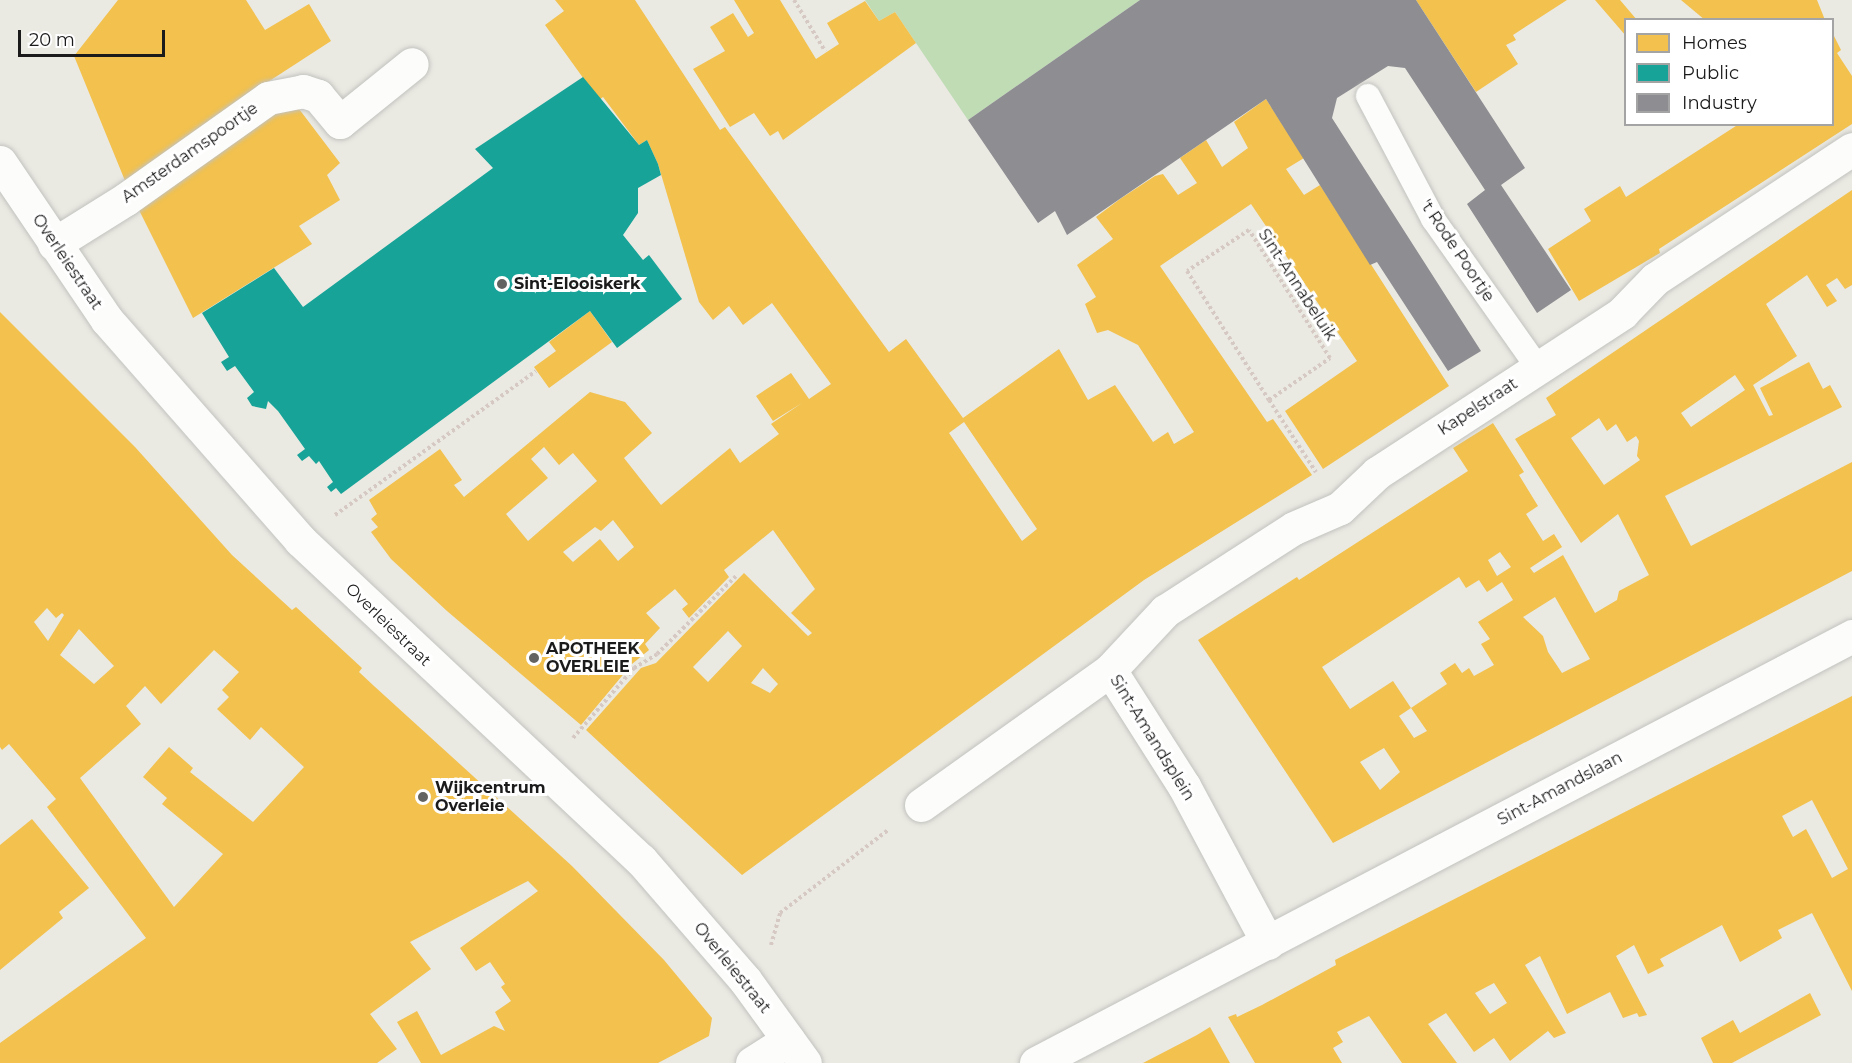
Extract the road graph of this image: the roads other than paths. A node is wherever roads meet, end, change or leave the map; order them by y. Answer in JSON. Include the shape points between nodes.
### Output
{"nodes":[{"id":1,"x":412,"y":64,"type":"dead end"},
{"id":2,"x":1368,"y":96,"type":"dead end"},
{"id":3,"x":1852,"y":149,"type":"edge"},
{"id":4,"x":0,"y":162,"type":"edge"},
{"id":5,"x":54,"y":244,"type":"junction"},
{"id":6,"x":1538,"y":368,"type":"junction"},
{"id":7,"x":1852,"y":636,"type":"edge"},
{"id":8,"x":1110,"y":670,"type":"junction"},
{"id":9,"x":921,"y":805,"type":"road end"},
{"id":10,"x":1268,"y":943,"type":"junction"},
{"id":11,"x":797,"y":1051,"type":"edge"},
{"id":12,"x":752,"y":1063,"type":"edge"},
{"id":13,"x":1036,"y":1063,"type":"edge"}],
"edges":[{"from":1,"to":5,"type":"street","name":"Amsterdamspoortje","via":[[340,122],[318,96],[303,91],[267,98],[126,199]]},
{"from":2,"to":6,"type":"lane","name":"'t Rode Poortje","via":[[1432,219]]},
{"from":3,"to":6,"type":"street","name":"Kapelstraat","via":[[1655,279],[1622,313]]},
{"from":4,"to":5,"type":"street","name":"Overleiestraat"},
{"from":5,"to":11,"type":"street","name":"Overleiestraat","via":[[107,320],[300,540],[641,860],[745,980]]},
{"from":6,"to":8,"type":"street","name":"Kapelstraat","via":[[1377,473],[1340,508],[1294,528],[1165,611]]},
{"from":7,"to":10,"type":"street","name":"Sint-Amandslaan"},
{"from":8,"to":9,"type":"street","name":"Sint-Amandsplein"},
{"from":8,"to":10,"type":"street","name":"Sint-Amandsplein","via":[[1184,786]]},
{"from":10,"to":13,"type":"street"},
{"from":11,"to":12,"type":"street"}]}
